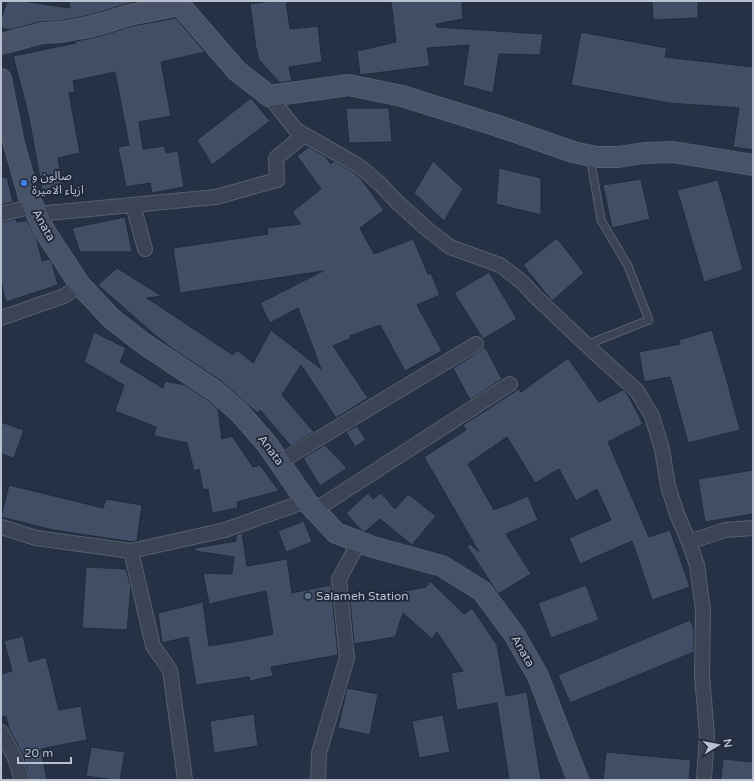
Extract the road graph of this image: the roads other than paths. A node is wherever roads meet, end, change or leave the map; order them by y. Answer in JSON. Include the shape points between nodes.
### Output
{"nodes":[{"id":1,"x":179,"y":3,"type":"edge"},
{"id":2,"x":1,"y":44,"type":"edge"},
{"id":3,"x":1,"y":79,"type":"edge"},
{"id":4,"x":270,"y":96,"type":"junction"},
{"id":5,"x":304,"y":135,"type":"junction"},
{"id":6,"x":589,"y":155,"type":"junction"},
{"id":7,"x":753,"y":165,"type":"edge"},
{"id":8,"x":133,"y":205,"type":"junction"},
{"id":9,"x":35,"y":210,"type":"junction"},
{"id":10,"x":1,"y":214,"type":"edge"},
{"id":11,"x":145,"y":249,"type":"dead end"},
{"id":12,"x":80,"y":285,"type":"junction"},
{"id":13,"x":1,"y":318,"type":"edge"},
{"id":14,"x":476,"y":344,"type":"dead end"},
{"id":15,"x":586,"y":345,"type":"junction"},
{"id":16,"x":510,"y":384,"type":"dead end"},
{"id":17,"x":280,"y":462,"type":"junction"},
{"id":18,"x":311,"y":505,"type":"junction"},
{"id":19,"x":1,"y":527,"type":"edge"},
{"id":20,"x":753,"y":528,"type":"edge"},
{"id":21,"x":359,"y":542,"type":"junction"},
{"id":22,"x":689,"y":542,"type":"junction"},
{"id":23,"x":131,"y":551,"type":"junction"},
{"id":24,"x":1,"y":732,"type":"edge"},
{"id":25,"x":22,"y":780,"type":"edge"},
{"id":26,"x":185,"y":780,"type":"edge"},
{"id":27,"x":318,"y":780,"type":"edge"},
{"id":28,"x":578,"y":780,"type":"edge"},
{"id":29,"x":704,"y":780,"type":"edge"}],
"edges":[{"from":1,"to":2,"type":"street","via":[[84,28],[42,33]]},
{"from":1,"to":4,"type":"street","via":[[237,71]]},
{"from":3,"to":9,"type":"street","name":"Anata","via":[[14,144]]},
{"from":4,"to":5,"type":"street","via":[[296,130]]},
{"from":4,"to":6,"type":"street","via":[[349,85],[402,96]]},
{"from":5,"to":8,"type":"street","via":[[276,158],[277,180],[216,197]]},
{"from":5,"to":15,"type":"street","via":[[359,166],[427,229],[450,246],[500,265],[522,282]]},
{"from":6,"to":7,"type":"street","via":[[618,157],[673,152]]},
{"from":6,"to":15,"type":"lane","via":[[601,220],[628,266],[649,320]]},
{"from":8,"to":9,"type":"street"},
{"from":8,"to":11,"type":"street"},
{"from":9,"to":10,"type":"street"},
{"from":9,"to":12,"type":"street","name":"Anata","via":[[44,230]]},
{"from":12,"to":13,"type":"street","via":[[64,296]]},
{"from":12,"to":17,"type":"street","name":"Anata","via":[[112,318],[143,343],[215,391],[240,413]]},
{"from":14,"to":17,"type":"street"},
{"from":15,"to":22,"type":"street","via":[[637,391],[652,416],[662,449],[668,486]]},
{"from":16,"to":18,"type":"street"},
{"from":17,"to":18,"type":"street","name":"Anata"},
{"from":18,"to":21,"type":"street","name":"Anata","via":[[336,533]]},
{"from":18,"to":23,"type":"street","via":[[226,530]]},
{"from":19,"to":23,"type":"street","via":[[36,538]]},
{"from":20,"to":22,"type":"street","via":[[725,530]]},
{"from":21,"to":27,"type":"street","via":[[339,579],[347,658],[319,753]]},
{"from":21,"to":28,"type":"street","name":"Anata","via":[[442,566],[482,591],[514,634],[538,676]]},
{"from":22,"to":29,"type":"street","via":[[697,565],[702,610],[702,676],[707,735]]},
{"from":23,"to":26,"type":"street","via":[[153,646],[170,670]]},
{"from":24,"to":25,"type":"street","via":[[15,758]]}]}
